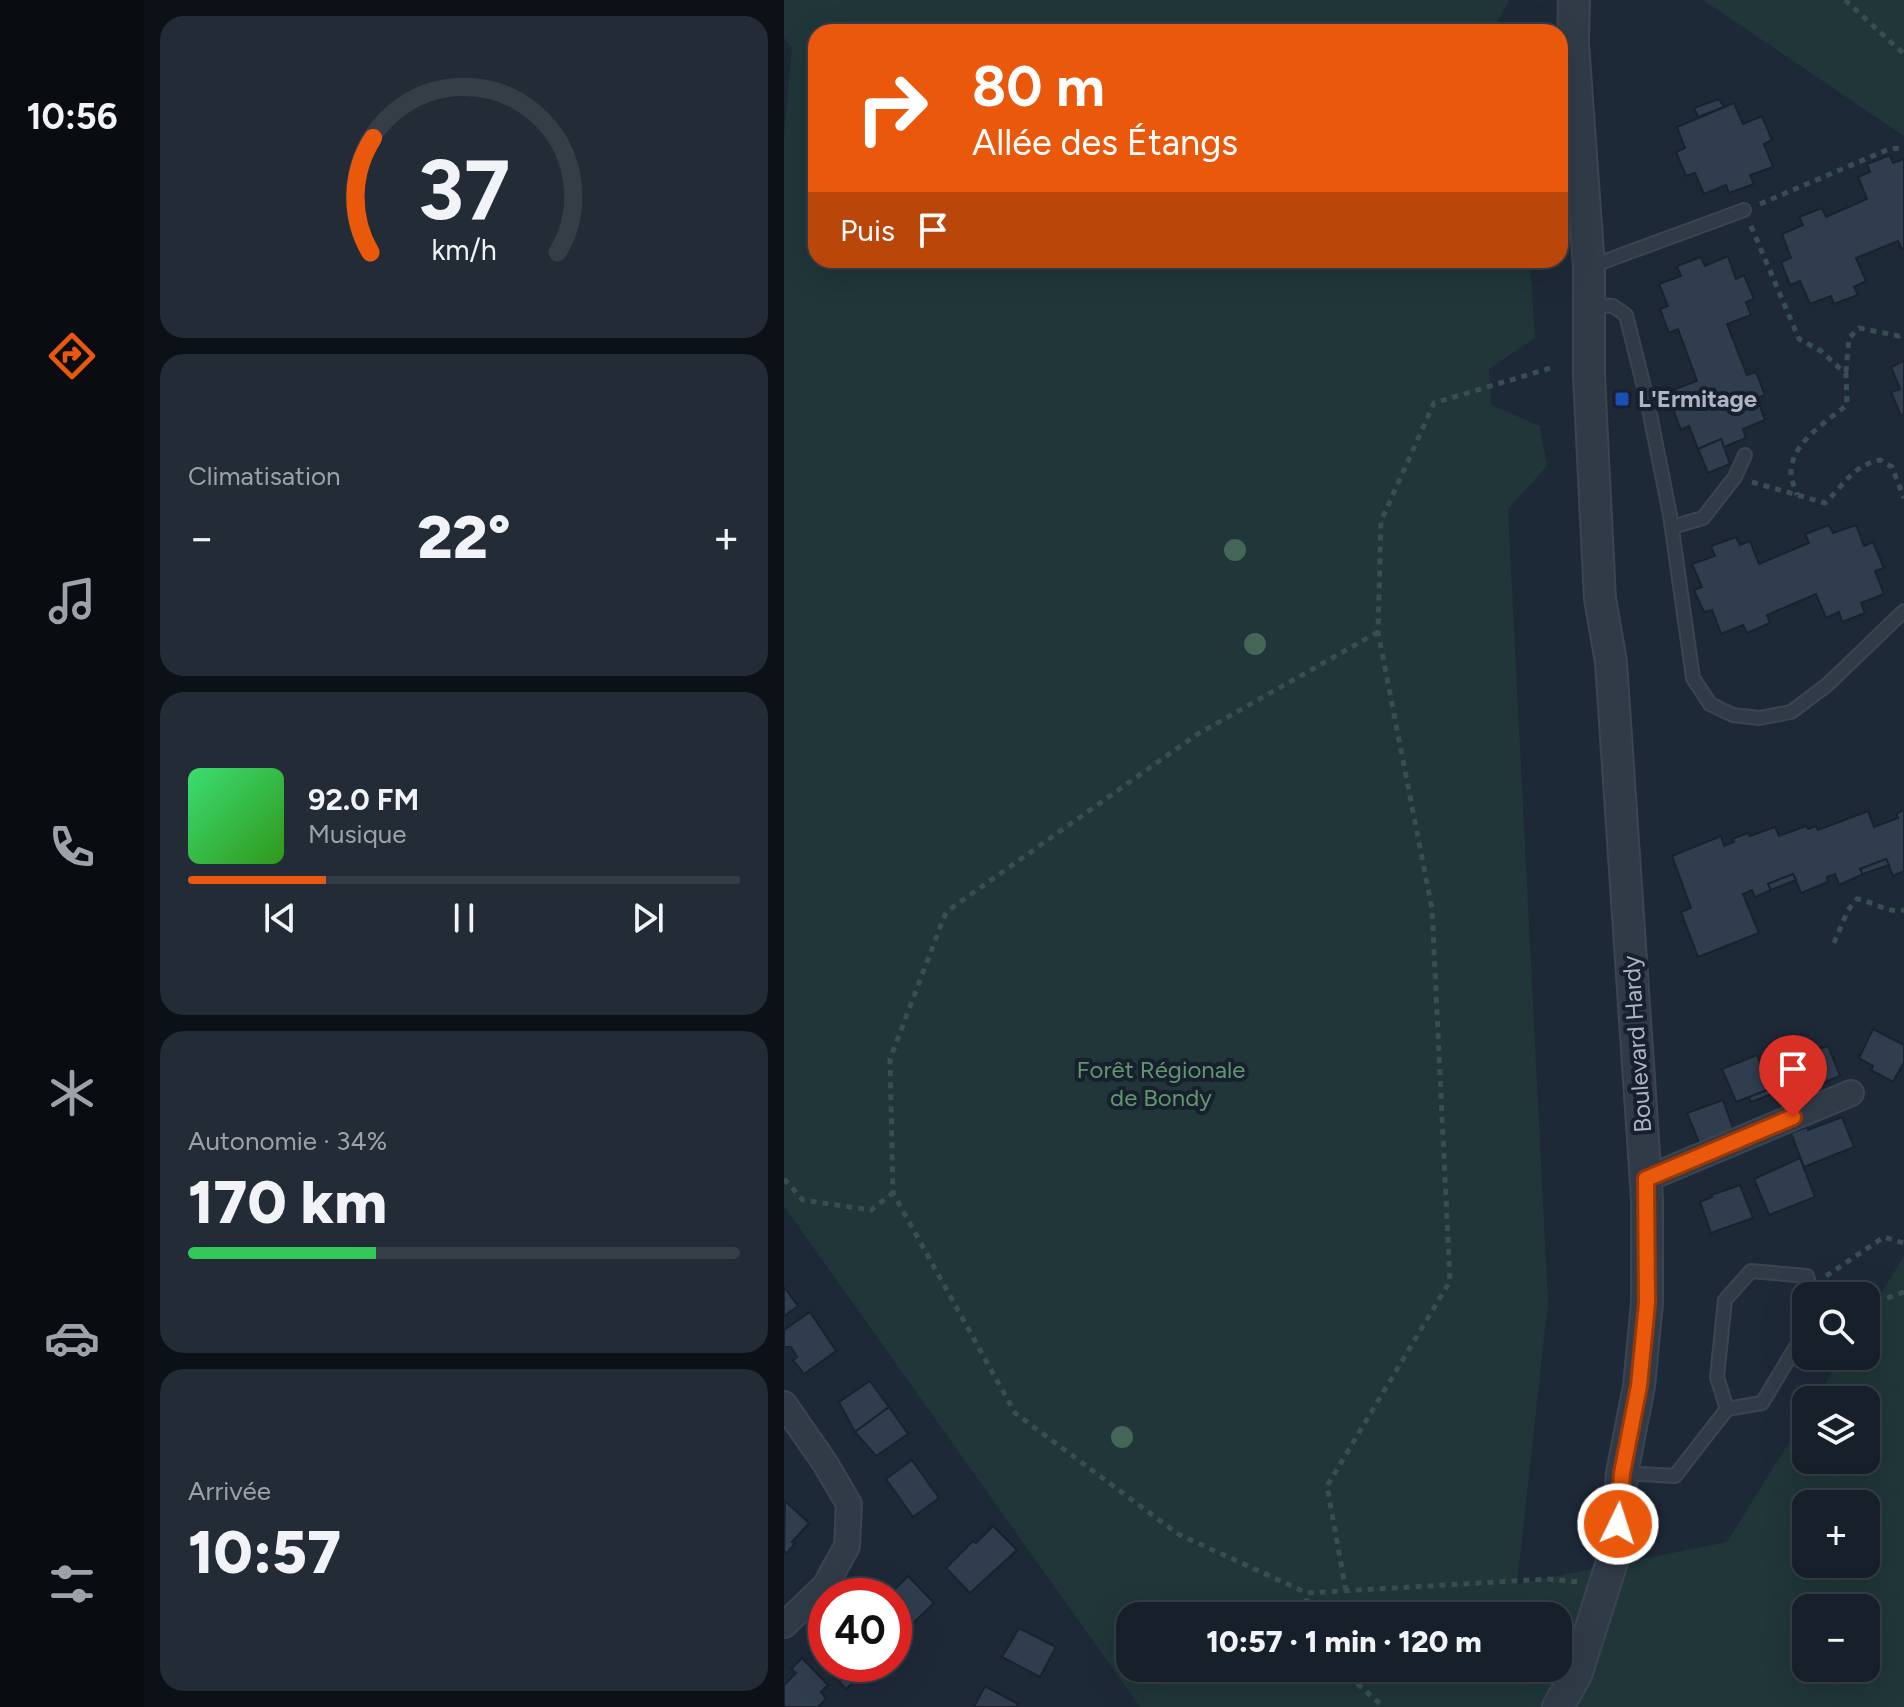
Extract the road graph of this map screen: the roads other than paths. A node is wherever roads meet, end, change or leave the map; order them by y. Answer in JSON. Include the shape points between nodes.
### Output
{"nodes":[{"id":1,"x":1564,"y":0,"type":"edge"},
{"id":2,"x":1574,"y":0,"type":"edge"},
{"id":3,"x":1573,"y":43,"type":"junction"},
{"id":4,"x":1744,"y":210,"type":"road end"},
{"id":5,"x":1589,"y":267,"type":"junction"},
{"id":6,"x":1591,"y":305,"type":"junction"},
{"id":7,"x":1745,"y":455,"type":"dead end"},
{"id":8,"x":1672,"y":527,"type":"junction"},
{"id":9,"x":1904,"y":611,"type":"edge"},
{"id":10,"x":1851,"y":1093,"type":"dead end"},
{"id":11,"x":1646,"y":1179,"type":"junction"},
{"id":12,"x":1809,"y":1282,"type":"edge"},
{"id":13,"x":1792,"y":1353,"type":"edge"},
{"id":14,"x":784,"y":1404,"type":"edge"},
{"id":15,"x":1727,"y":1409,"type":"junction"},
{"id":16,"x":1622,"y":1473,"type":"junction"},
{"id":17,"x":784,"y":1625,"type":"edge"},
{"id":18,"x":1557,"y":1707,"type":"edge"}],
"edges":[{"from":1,"to":3,"type":"street","name":"Boulevard Hardy"},
{"from":2,"to":3,"type":"street","name":"Boulevard Hardy"},
{"from":3,"to":5,"type":"street","name":"Boulevard Hardy"},
{"from":4,"to":5,"type":"lane"},
{"from":5,"to":6,"type":"street","name":"Boulevard Hardy"},
{"from":6,"to":8,"type":"lane","via":[[1613,306],[1626,315]]},
{"from":6,"to":11,"type":"street","name":"Boulevard Hardy","via":[[1589,376],[1600,599],[1611,662]]},
{"from":7,"to":8,"type":"lane","via":[[1703,518]]},
{"from":8,"to":9,"type":"lane","via":[[1693,678],[1710,704],[1733,715],[1759,718],[1791,712]]},
{"from":10,"to":11,"type":"street"},
{"from":11,"to":16,"type":"street","name":"Boulevard Hardy","via":[[1647,1303],[1639,1386]]},
{"from":12,"to":15,"type":"lane","via":[[1807,1276],[1751,1271],[1725,1300],[1717,1377]]},
{"from":13,"to":15,"type":"lane","via":[[1762,1403]]},
{"from":14,"to":17,"type":"street","via":[[849,1504],[847,1546],[825,1586]]},
{"from":15,"to":16,"type":"lane","via":[[1675,1476]]},
{"from":16,"to":18,"type":"street","name":"Boulevard Hardy","via":[[1609,1500],[1561,1667]]},
{"from":16,"to":18,"type":"street","name":"Boulevard Hardy","via":[[1616,1549],[1576,1675]]}]}
